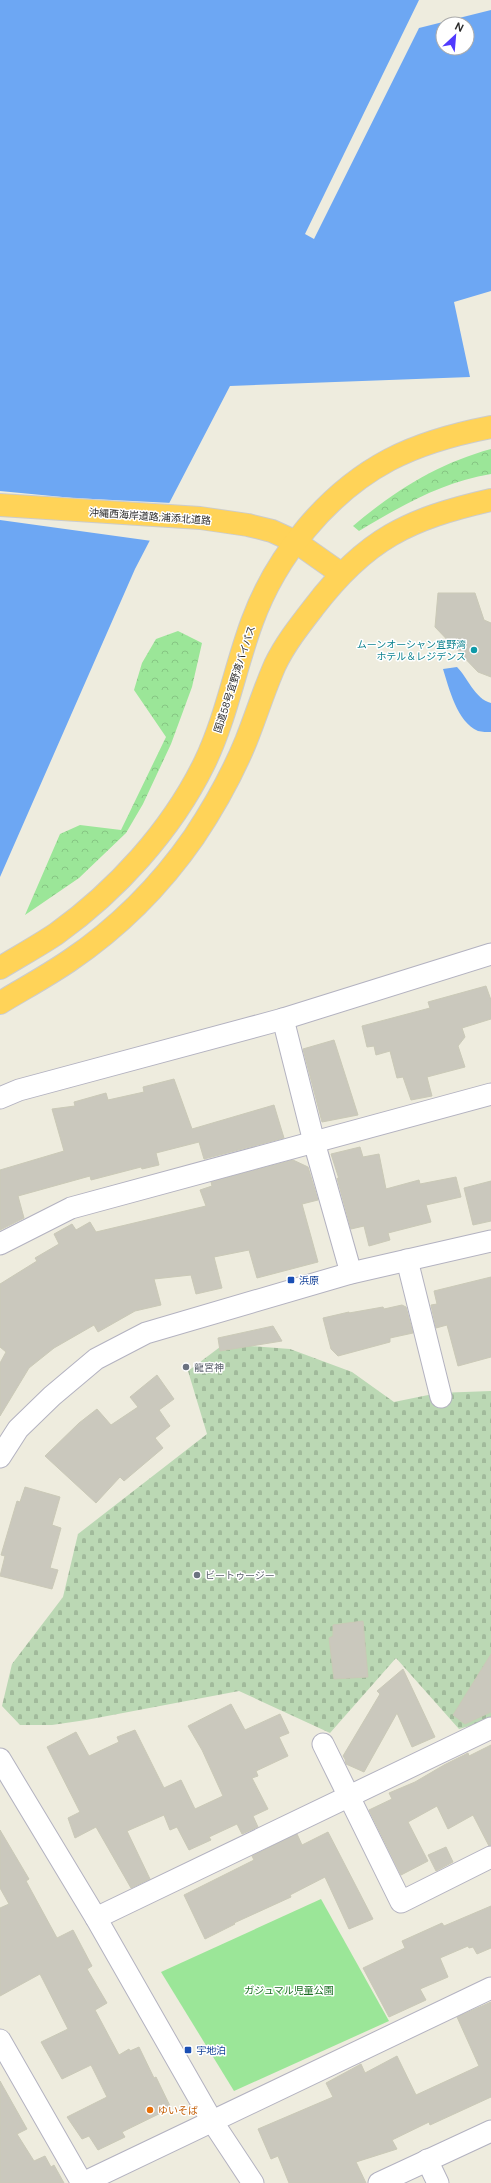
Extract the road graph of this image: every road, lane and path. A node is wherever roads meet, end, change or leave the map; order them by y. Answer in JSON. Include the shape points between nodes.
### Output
{"nodes":[{"id":1,"x":491,"y":427,"type":"edge"},
{"id":2,"x":491,"y":500,"type":"edge"},
{"id":3,"x":0,"y":505,"type":"edge"},
{"id":4,"x":296,"y":542,"type":"junction"},
{"id":5,"x":340,"y":574,"type":"junction"},
{"id":6,"x":491,"y":954,"type":"edge"},
{"id":7,"x":0,"y":968,"type":"edge"},
{"id":8,"x":0,"y":1003,"type":"edge"},
{"id":9,"x":283,"y":1019,"type":"junction"},
{"id":10,"x":491,"y":1094,"type":"edge"},
{"id":11,"x":0,"y":1098,"type":"edge"},
{"id":12,"x":314,"y":1142,"type":"junction"},
{"id":13,"x":491,"y":1241,"type":"edge"},
{"id":14,"x":0,"y":1244,"type":"edge"},
{"id":15,"x":407,"y":1260,"type":"junction"},
{"id":16,"x":351,"y":1273,"type":"junction"},
{"id":17,"x":441,"y":1397,"type":"dead end"},
{"id":18,"x":0,"y":1457,"type":"edge"},
{"id":19,"x":491,"y":1728,"type":"edge"},
{"id":20,"x":323,"y":1744,"type":"dead end"},
{"id":21,"x":0,"y":1759,"type":"edge"},
{"id":22,"x":348,"y":1795,"type":"junction"},
{"id":23,"x":491,"y":1857,"type":"edge"},
{"id":24,"x":96,"y":1918,"type":"junction"},
{"id":25,"x":491,"y":1988,"type":"edge"},
{"id":26,"x":0,"y":2040,"type":"edge"},
{"id":27,"x":212,"y":2121,"type":"junction"},
{"id":28,"x":491,"y":2131,"type":"edge"},
{"id":29,"x":427,"y":2160,"type":"junction"},
{"id":30,"x":83,"y":2183,"type":"edge"},
{"id":31,"x":253,"y":2183,"type":"edge"},
{"id":32,"x":379,"y":2183,"type":"edge"},
{"id":33,"x":438,"y":2183,"type":"edge"}],
"edges":[{"from":1,"to":4,"type":"highway","name":"国道58号宜野湾バイパス","via":[[430,442],[389,460],[336,498]]},
{"from":2,"to":5,"type":"highway","via":[[434,515],[404,527],[372,546]]},
{"from":3,"to":4,"type":"highway","name":"沖縄西海岸道路;浦添北道路","via":[[200,518],[261,528]]},
{"from":4,"to":5,"type":"highway","name":"沖縄西海岸道路;浦添北道路"},
{"from":4,"to":7,"type":"highway","name":"国道58号宜野湾バイパス","via":[[273,576],[253,619],[219,726],[204,764],[180,805],[131,867],[95,902],[55,934]]},
{"from":5,"to":8,"type":"highway","via":[[284,649],[228,779],[206,819],[166,873],[133,910],[90,946]]},
{"from":6,"to":9,"type":"street"},
{"from":9,"to":11,"type":"street","via":[[19,1090]]},
{"from":9,"to":12,"type":"street"},
{"from":10,"to":12,"type":"street"},
{"from":12,"to":14,"type":"street","via":[[71,1208]]},
{"from":12,"to":16,"type":"street"},
{"from":13,"to":15,"type":"street"},
{"from":15,"to":16,"type":"street"},
{"from":15,"to":17,"type":"street"},
{"from":16,"to":18,"type":"street","via":[[146,1333],[96,1359],[18,1429]]},
{"from":19,"to":22,"type":"street"},
{"from":20,"to":22,"type":"street"},
{"from":21,"to":24,"type":"street"},
{"from":22,"to":23,"type":"street","via":[[401,1902]]},
{"from":22,"to":24,"type":"street"},
{"from":24,"to":27,"type":"street"},
{"from":25,"to":27,"type":"street"},
{"from":26,"to":30,"type":"street"},
{"from":27,"to":30,"type":"street"},
{"from":27,"to":31,"type":"street"},
{"from":28,"to":29,"type":"street"},
{"from":29,"to":32,"type":"street"},
{"from":29,"to":33,"type":"street"}]}
